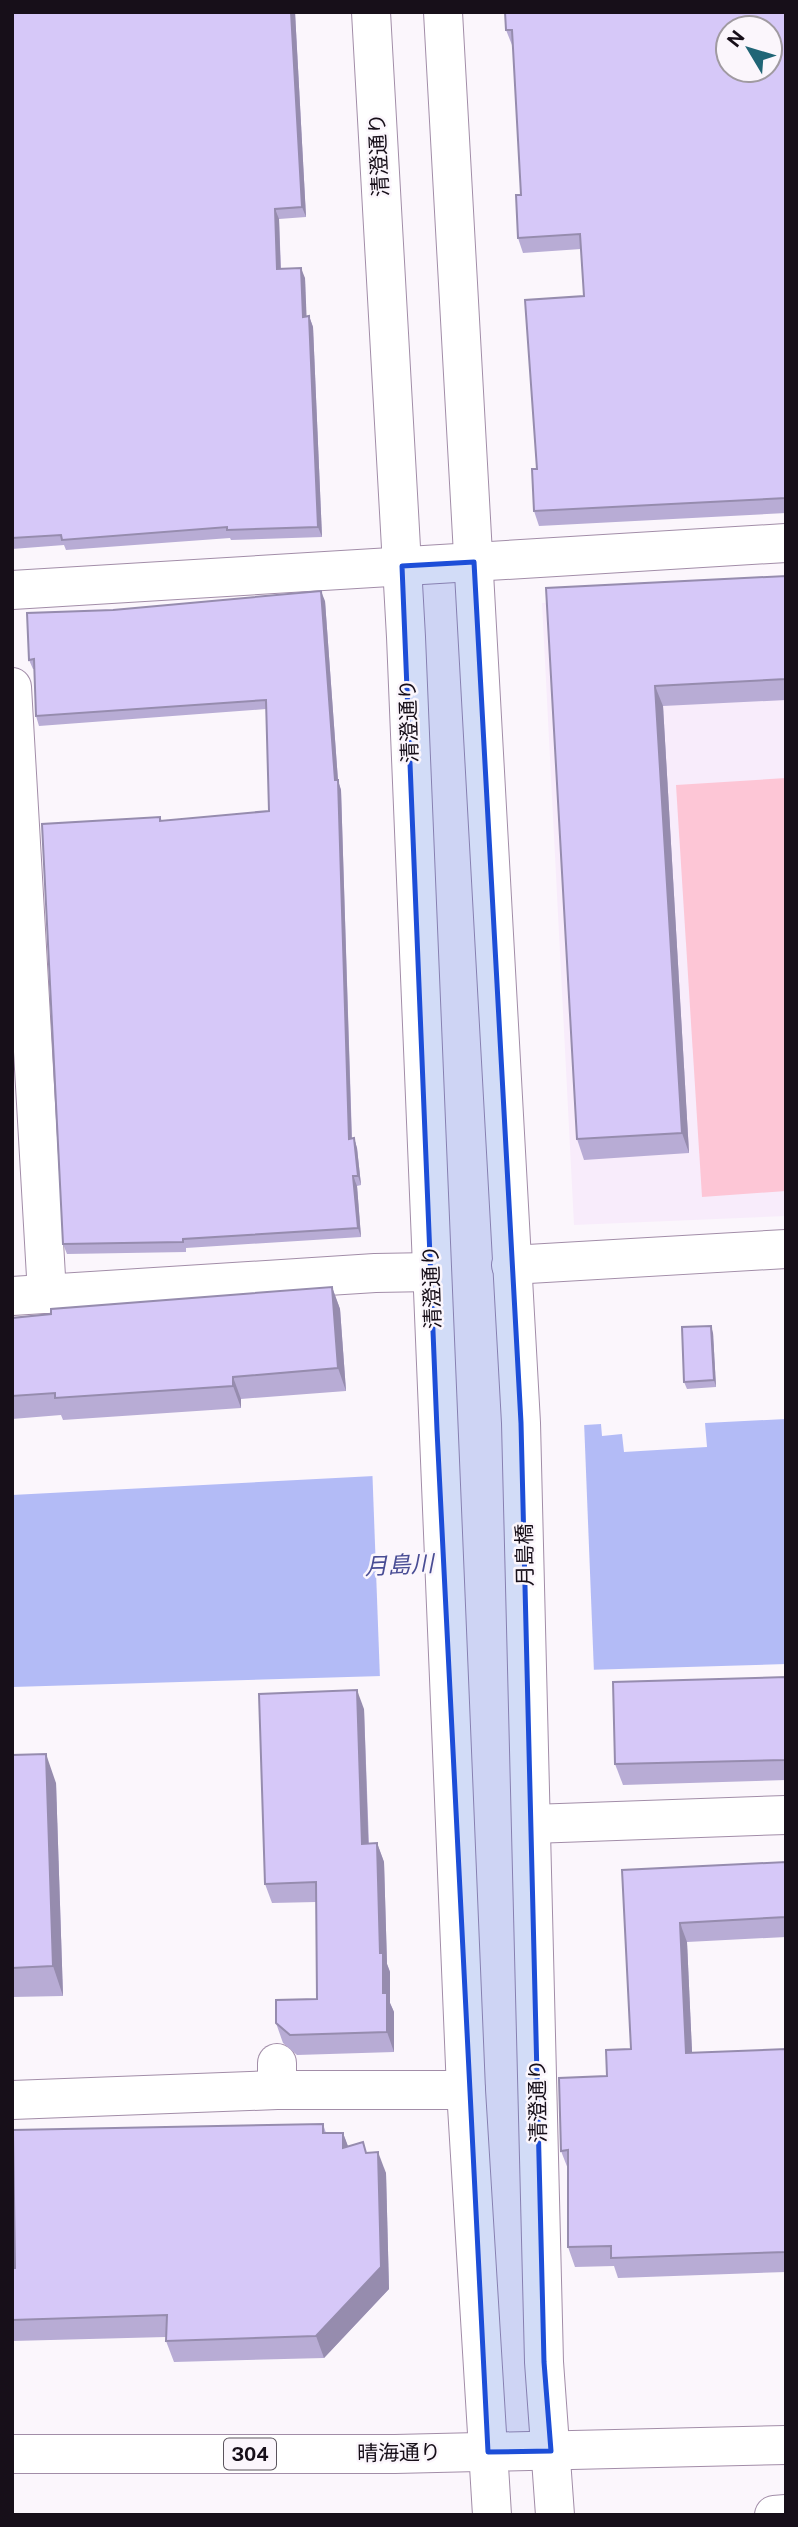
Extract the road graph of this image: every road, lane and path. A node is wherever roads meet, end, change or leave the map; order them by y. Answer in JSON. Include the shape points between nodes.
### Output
{"nodes":[{"id":1,"x":370,"y":12,"type":"edge"},
{"id":2,"x":443,"y":12,"type":"edge"},
{"id":3,"x":786,"y":543,"type":"edge"},
{"id":4,"x":474,"y":562,"type":"junction"},
{"id":5,"x":402,"y":566,"type":"junction"},
{"id":6,"x":12,"y":590,"type":"edge"},
{"id":7,"x":12,"y":687,"type":"edge"},
{"id":8,"x":786,"y":1249,"type":"edge"},
{"id":9,"x":511,"y":1265,"type":"junction"},
{"id":10,"x":431,"y":1272,"type":"junction"},
{"id":11,"x":30,"y":1295,"type":"edge"},
{"id":12,"x":528,"y":1686,"type":"joint"},
{"id":13,"x":786,"y":1815,"type":"edge"},
{"id":14,"x":532,"y":1824,"type":"junction"},
{"id":15,"x":466,"y":2090,"type":"junction"},
{"id":16,"x":12,"y":2100,"type":"edge"},
{"id":17,"x":786,"y":2445,"type":"edge"},
{"id":18,"x":551,"y":2451,"type":"junction"},
{"id":19,"x":488,"y":2452,"type":"junction"},
{"id":20,"x":12,"y":2455,"type":"edge"},
{"id":21,"x":786,"y":2514,"type":"edge"},
{"id":22,"x":492,"y":2515,"type":"edge"},
{"id":23,"x":555,"y":2515,"type":"edge"},
{"id":24,"x":774,"y":2515,"type":"edge"}],
"edges":[{"from":1,"to":5,"type":"main road","name":"清澄通り"},
{"from":2,"to":4,"type":"main road"},
{"from":3,"to":4,"type":"main road"},
{"from":4,"to":5,"type":"main road"},
{"from":4,"to":9,"type":"main road"},
{"from":5,"to":6,"type":"main road"},
{"from":5,"to":10,"type":"main road","name":"清澄通り"},
{"from":7,"to":11,"type":"main road"},
{"from":8,"to":9,"type":"main road"},
{"from":9,"to":12,"type":"main road","name":"月島橋","via":[[521,1423]]},
{"from":10,"to":11,"type":"main road"},
{"from":10,"to":15,"type":"main road","name":"清澄通り"},
{"from":12,"to":14,"type":"main road","name":"清澄通り"},
{"from":13,"to":14,"type":"main road"},
{"from":14,"to":18,"type":"main road","name":"清澄通り","via":[[544,2361]]},
{"from":15,"to":16,"type":"main road","via":[[277,2076]]},
{"from":15,"to":19,"type":"main road"},
{"from":17,"to":18,"type":"main road","name":"晴海通り","number":"304"},
{"from":18,"to":19,"type":"main road","name":"晴海通り","number":"304"},
{"from":18,"to":23,"type":"main road","name":"清澄通り"},
{"from":19,"to":20,"type":"main road","name":"晴海通り","number":"304"},
{"from":19,"to":22,"type":"main road"},
{"from":21,"to":24,"type":"main road"}]}
